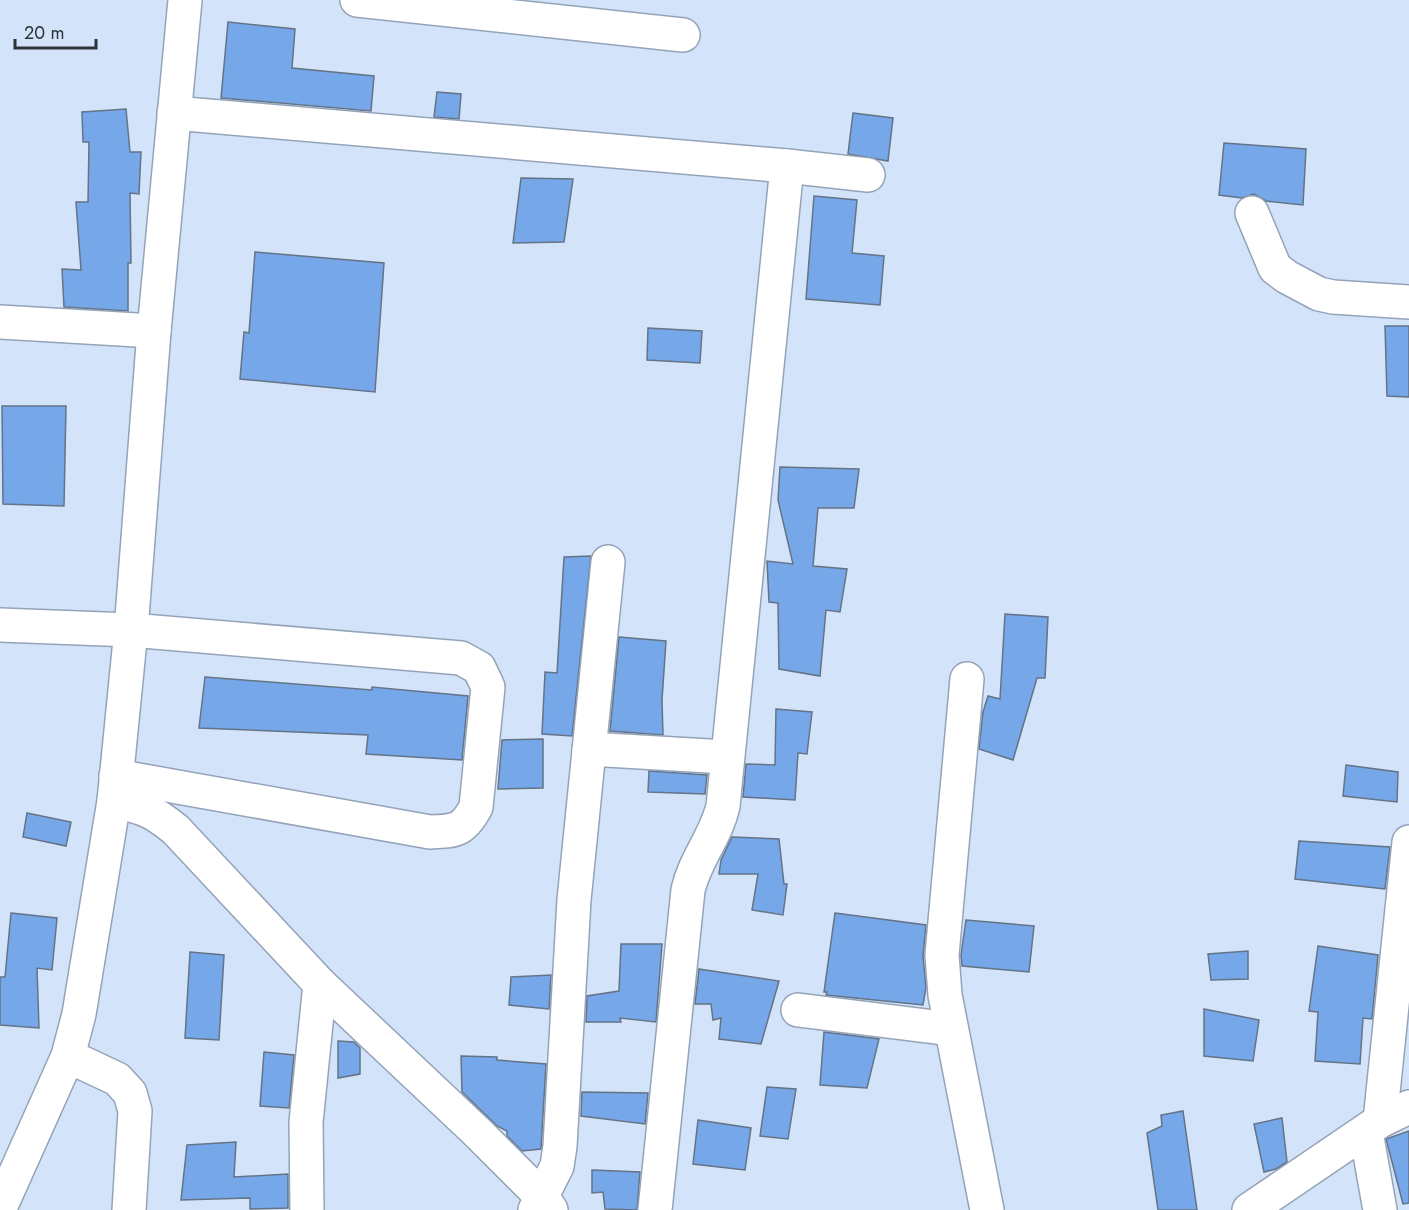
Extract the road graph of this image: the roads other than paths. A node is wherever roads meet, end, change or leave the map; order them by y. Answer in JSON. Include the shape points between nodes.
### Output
{"nodes":[{"id":1,"x":185,"y":0,"type":"edge"},
{"id":2,"x":357,"y":0,"type":"edge"},
{"id":3,"x":682,"y":35,"type":"dead end"},
{"id":4,"x":174,"y":113,"type":"junction"},
{"id":5,"x":787,"y":166,"type":"junction"},
{"id":6,"x":868,"y":175,"type":"dead end"},
{"id":7,"x":1252,"y":213,"type":"dead end"},
{"id":8,"x":1409,"y":302,"type":"edge"},
{"id":9,"x":0,"y":322,"type":"edge"},
{"id":10,"x":154,"y":331,"type":"junction"},
{"id":11,"x":608,"y":562,"type":"dead end"},
{"id":12,"x":0,"y":625,"type":"edge"},
{"id":13,"x":131,"y":630,"type":"junction"},
{"id":14,"x":967,"y":680,"type":"dead end"},
{"id":15,"x":589,"y":749,"type":"junction"},
{"id":16,"x":726,"y":757,"type":"junction"},
{"id":17,"x":115,"y":788,"type":"junction"},
{"id":18,"x":1409,"y":842,"type":"edge"},
{"id":19,"x":320,"y":984,"type":"junction"},
{"id":20,"x":798,"y":1010,"type":"dead end"},
{"id":21,"x":951,"y":1029,"type":"junction"},
{"id":22,"x":68,"y":1056,"type":"junction"},
{"id":23,"x":1409,"y":1107,"type":"edge"},
{"id":24,"x":1373,"y":1126,"type":"junction"},
{"id":25,"x":3,"y":1194,"type":"edge"},
{"id":26,"x":543,"y":1206,"type":"edge"},
{"id":27,"x":129,"y":1210,"type":"edge"},
{"id":28,"x":307,"y":1210,"type":"edge"},
{"id":29,"x":655,"y":1210,"type":"edge"},
{"id":30,"x":987,"y":1210,"type":"edge"},
{"id":31,"x":1250,"y":1210,"type":"edge"},
{"id":32,"x":1380,"y":1210,"type":"edge"}],
"edges":[{"from":1,"to":4,"type":"street"},
{"from":2,"to":3,"type":"street"},
{"from":4,"to":5,"type":"street"},
{"from":4,"to":10,"type":"street"},
{"from":5,"to":6,"type":"street"},
{"from":5,"to":16,"type":"street"},
{"from":7,"to":8,"type":"street","via":[[1275,268],[1287,278],[1333,297]]},
{"from":9,"to":10,"type":"street"},
{"from":10,"to":13,"type":"street"},
{"from":11,"to":15,"type":"street"},
{"from":12,"to":13,"type":"street"},
{"from":13,"to":17,"type":"street"},
{"from":13,"to":17,"type":"street","via":[[461,658],[480,668],[489,687],[488,706],[476,807],[467,823],[452,831],[430,832]]},
{"from":14,"to":21,"type":"street","via":[[942,955]]},
{"from":15,"to":16,"type":"street"},
{"from":15,"to":26,"type":"street","via":[[574,900],[560,1146]]},
{"from":16,"to":29,"type":"street","via":[[719,823],[687,890]]},
{"from":17,"to":19,"type":"street","via":[[176,830]]},
{"from":17,"to":22,"type":"street","via":[[79,1014]]},
{"from":18,"to":24,"type":"street"},
{"from":19,"to":26,"type":"street","via":[[477,1132]]},
{"from":19,"to":28,"type":"street","via":[[306,1122]]},
{"from":20,"to":21,"type":"street"},
{"from":21,"to":30,"type":"street"},
{"from":22,"to":25,"type":"street"},
{"from":22,"to":27,"type":"street","via":[[117,1079],[130,1093],[135,1111]]},
{"from":23,"to":24,"type":"street"},
{"from":24,"to":31,"type":"street"},
{"from":24,"to":32,"type":"street"}]}
